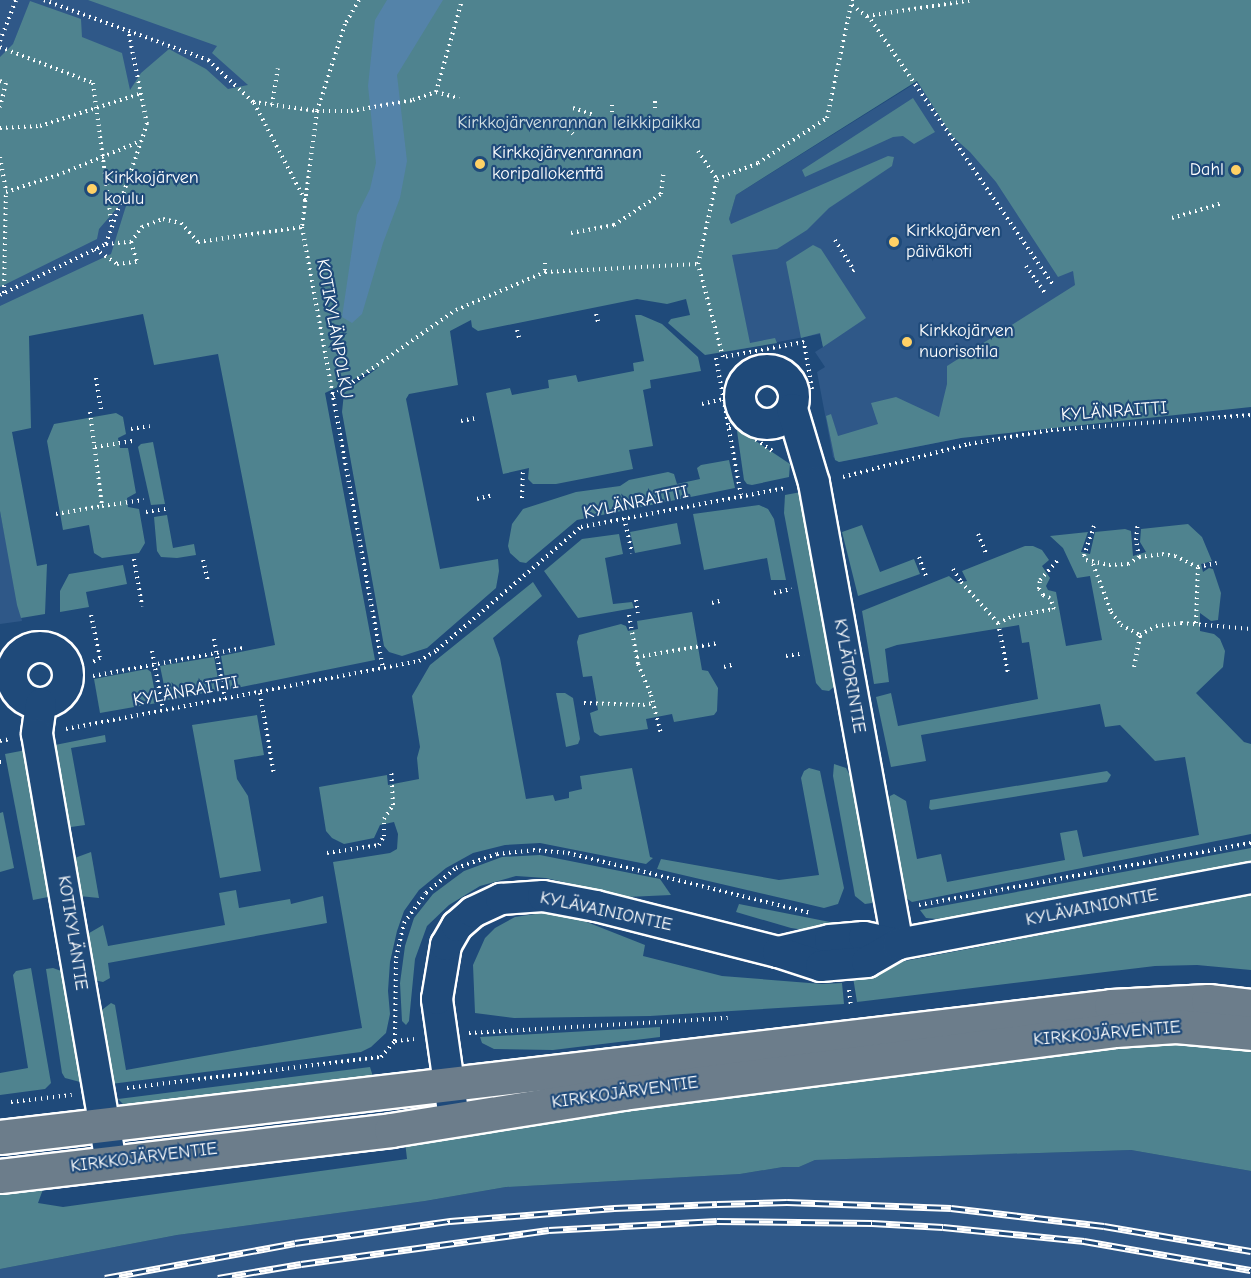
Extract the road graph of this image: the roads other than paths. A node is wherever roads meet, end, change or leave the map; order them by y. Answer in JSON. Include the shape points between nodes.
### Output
{"nodes":[{"id":1,"x":792,"y":409,"type":"dead end"},
{"id":2,"x":41,"y":704,"type":"dead end"},
{"id":3,"x":1251,"y":878,"type":"edge"},
{"id":4,"x":898,"y":944,"type":"junction"},
{"id":5,"x":1251,"y":1006,"type":"edge"},
{"id":6,"x":1251,"y":1033,"type":"edge"},
{"id":7,"x":449,"y":1084,"type":"junction"},
{"id":8,"x":454,"y":1119,"type":"junction"},
{"id":9,"x":104,"y":1124,"type":"junction"},
{"id":10,"x":0,"y":1137,"type":"edge"},
{"id":11,"x":111,"y":1162,"type":"junction"},
{"id":12,"x":0,"y":1176,"type":"edge"}],
"edges":[{"from":1,"to":4,"type":"street","name":"KYLÄTORINTIE","via":[[814,483]]},
{"from":2,"to":9,"type":"street","name":"KOTIKYLÄNTIE","via":[[37,734]]},
{"from":3,"to":4,"type":"street","name":"KYLÄVAINIONTIE"},
{"from":4,"to":7,"type":"street","name":"KYLÄVAINIONTIE","via":[[864,937],[778,952],[596,906],[543,896],[501,899],[473,912],[446,945],[437,999]]},
{"from":5,"to":7,"type":"main road","name":"KIRKKOJÄRVENTIE","via":[[1208,1001],[1111,1006]]},
{"from":6,"to":8,"type":"main road","name":"KIRKKOJÄRVENTIE","via":[[1176,1026],[1115,1030],[670,1086]]},
{"from":7,"to":8,"type":"street","name":"KYLÄVAINIONTIE"},
{"from":7,"to":9,"type":"main road","name":"KIRKKOJÄRVENTIE"},
{"from":8,"to":11,"type":"main road","name":"KIRKKOJÄRVENTIE","via":[[391,1130]]},
{"from":9,"to":10,"type":"main road","name":"KIRKKOJÄRVENTIE"},
{"from":9,"to":11,"type":"street","name":"KOTIKYLÄNTIE"},
{"from":11,"to":12,"type":"main road","name":"KIRKKOJÄRVENTIE"}]}
